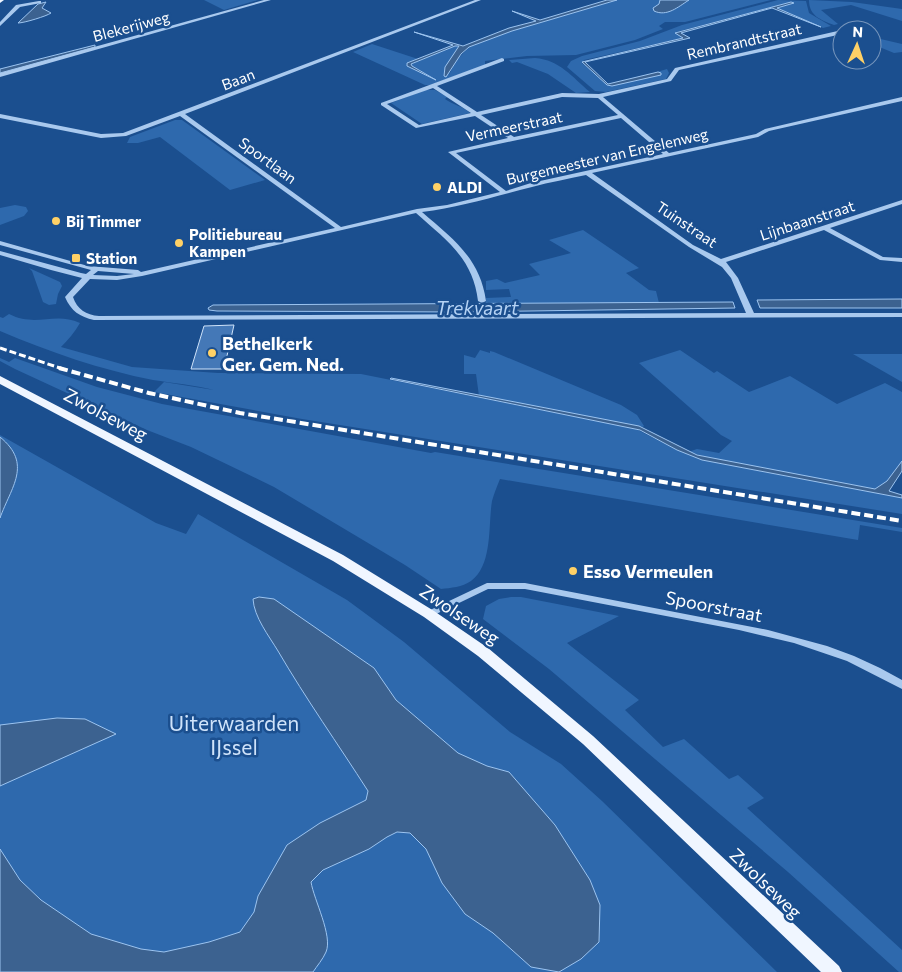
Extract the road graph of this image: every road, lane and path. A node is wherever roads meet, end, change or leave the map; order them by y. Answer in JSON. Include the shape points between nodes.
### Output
{"nodes":[{"id":1,"x":269,"y":0,"type":"edge"},
{"id":2,"x":479,"y":0,"type":"edge"},
{"id":3,"x":22,"y":1,"type":"edge"},
{"id":4,"x":39,"y":2,"type":"dead end"},
{"id":5,"x":18,"y":6,"type":"junction"},
{"id":6,"x":0,"y":25,"type":"edge"},
{"id":7,"x":832,"y":34,"type":"edge"},
{"id":8,"x":502,"y":60,"type":"dead end"},
{"id":9,"x":0,"y":75,"type":"edge"},
{"id":10,"x":434,"y":86,"type":"junction"},
{"id":11,"x":599,"y":96,"type":"junction"},
{"id":12,"x":902,"y":99,"type":"edge"},
{"id":13,"x":181,"y":114,"type":"junction"},
{"id":14,"x":478,"y":114,"type":"junction"},
{"id":15,"x":0,"y":116,"type":"edge"},
{"id":16,"x":620,"y":116,"type":"junction"},
{"id":17,"x":512,"y":138,"type":"junction"},
{"id":18,"x":668,"y":155,"type":"junction"},
{"id":19,"x":587,"y":173,"type":"junction"},
{"id":20,"x":505,"y":193,"type":"junction"},
{"id":21,"x":902,"y":202,"type":"edge"},
{"id":22,"x":417,"y":211,"type":"junction"},
{"id":23,"x":824,"y":227,"type":"junction"},
{"id":24,"x":340,"y":229,"type":"junction"},
{"id":25,"x":0,"y":243,"type":"edge"},
{"id":26,"x":0,"y":253,"type":"edge"},
{"id":27,"x":902,"y":260,"type":"edge"},
{"id":28,"x":720,"y":262,"type":"junction"},
{"id":29,"x":96,"y":269,"type":"junction"},
{"id":30,"x":142,"y":273,"type":"junction"},
{"id":31,"x":87,"y":276,"type":"junction"},
{"id":32,"x":482,"y":301,"type":"dead end"},
{"id":33,"x":902,"y":315,"type":"edge"},
{"id":34,"x":751,"y":316,"type":"junction"},
{"id":35,"x":0,"y":379,"type":"edge"},
{"id":36,"x":429,"y":614,"type":"junction"},
{"id":37,"x":902,"y":685,"type":"edge"},
{"id":38,"x":832,"y":972,"type":"edge"}],
"edges":[{"from":1,"to":9,"type":"street","name":"Blekerijweg"},
{"from":2,"to":13,"type":"street","name":"Baan"},
{"from":3,"to":5,"type":"street"},
{"from":4,"to":5,"type":"street"},
{"from":5,"to":6,"type":"street"},
{"from":7,"to":11,"type":"street","name":"Rembrandtstraat","via":[[677,69],[669,80]]},
{"from":8,"to":10,"type":"street"},
{"from":10,"to":14,"type":"street"},
{"from":10,"to":14,"type":"street","name":"Rembrandtstraat","via":[[383,104],[418,127]]},
{"from":11,"to":14,"type":"street","name":"Rembrandtstraat","via":[[562,95]]},
{"from":11,"to":16,"type":"street"},
{"from":12,"to":18,"type":"street","name":"Burgemeester van Engelenweg"},
{"from":13,"to":15,"type":"street","name":"Baan","via":[[124,136],[108,137]]},
{"from":13,"to":24,"type":"street","name":"Sportlaan"},
{"from":14,"to":17,"type":"street"},
{"from":16,"to":17,"type":"street","name":"Vermeerstraat"},
{"from":16,"to":18,"type":"street"},
{"from":17,"to":20,"type":"street","name":"Vermeerstraat","via":[[451,152]]},
{"from":18,"to":19,"type":"street","name":"Burgemeester van Engelenweg"},
{"from":19,"to":20,"type":"street","name":"Burgemeester van Engelenweg"},
{"from":19,"to":28,"type":"street","name":"Tuinstraat","via":[[691,246]]},
{"from":20,"to":22,"type":"street","name":"Burgemeester van Engelenweg"},
{"from":21,"to":23,"type":"street","name":"Lijnbaanstraat"},
{"from":22,"to":24,"type":"street","name":"Burgemeester van Engelenweg"},
{"from":22,"to":32,"type":"street","via":[[471,264]]},
{"from":23,"to":27,"type":"street","via":[[882,259]]},
{"from":23,"to":28,"type":"street","name":"Lijnbaanstraat"},
{"from":24,"to":30,"type":"street","name":"Burgemeester van Engelenweg"},
{"from":25,"to":29,"type":"street","name":"Burgemeester van Engelenweg"},
{"from":26,"to":31,"type":"street","name":"Burgemeester van Engelenweg"},
{"from":28,"to":34,"type":"street","name":"Tuinstraat","via":[[732,273]]},
{"from":29,"to":30,"type":"street","name":"Burgemeester van Engelenweg"},
{"from":29,"to":31,"type":"street"},
{"from":30,"to":31,"type":"street","name":"Burgemeester van Engelenweg","via":[[121,278]]},
{"from":31,"to":34,"type":"street","via":[[69,297],[70,301],[83,314],[99,318]]},
{"from":33,"to":34,"type":"street"},
{"from":35,"to":36,"type":"main road","name":"Zwolseweg","via":[[338,558]]},
{"from":36,"to":37,"type":"street","name":"Spoorstraat","via":[[488,586],[525,586],[797,640]]},
{"from":36,"to":38,"type":"main road","name":"Zwolseweg","via":[[534,692]]}]}
